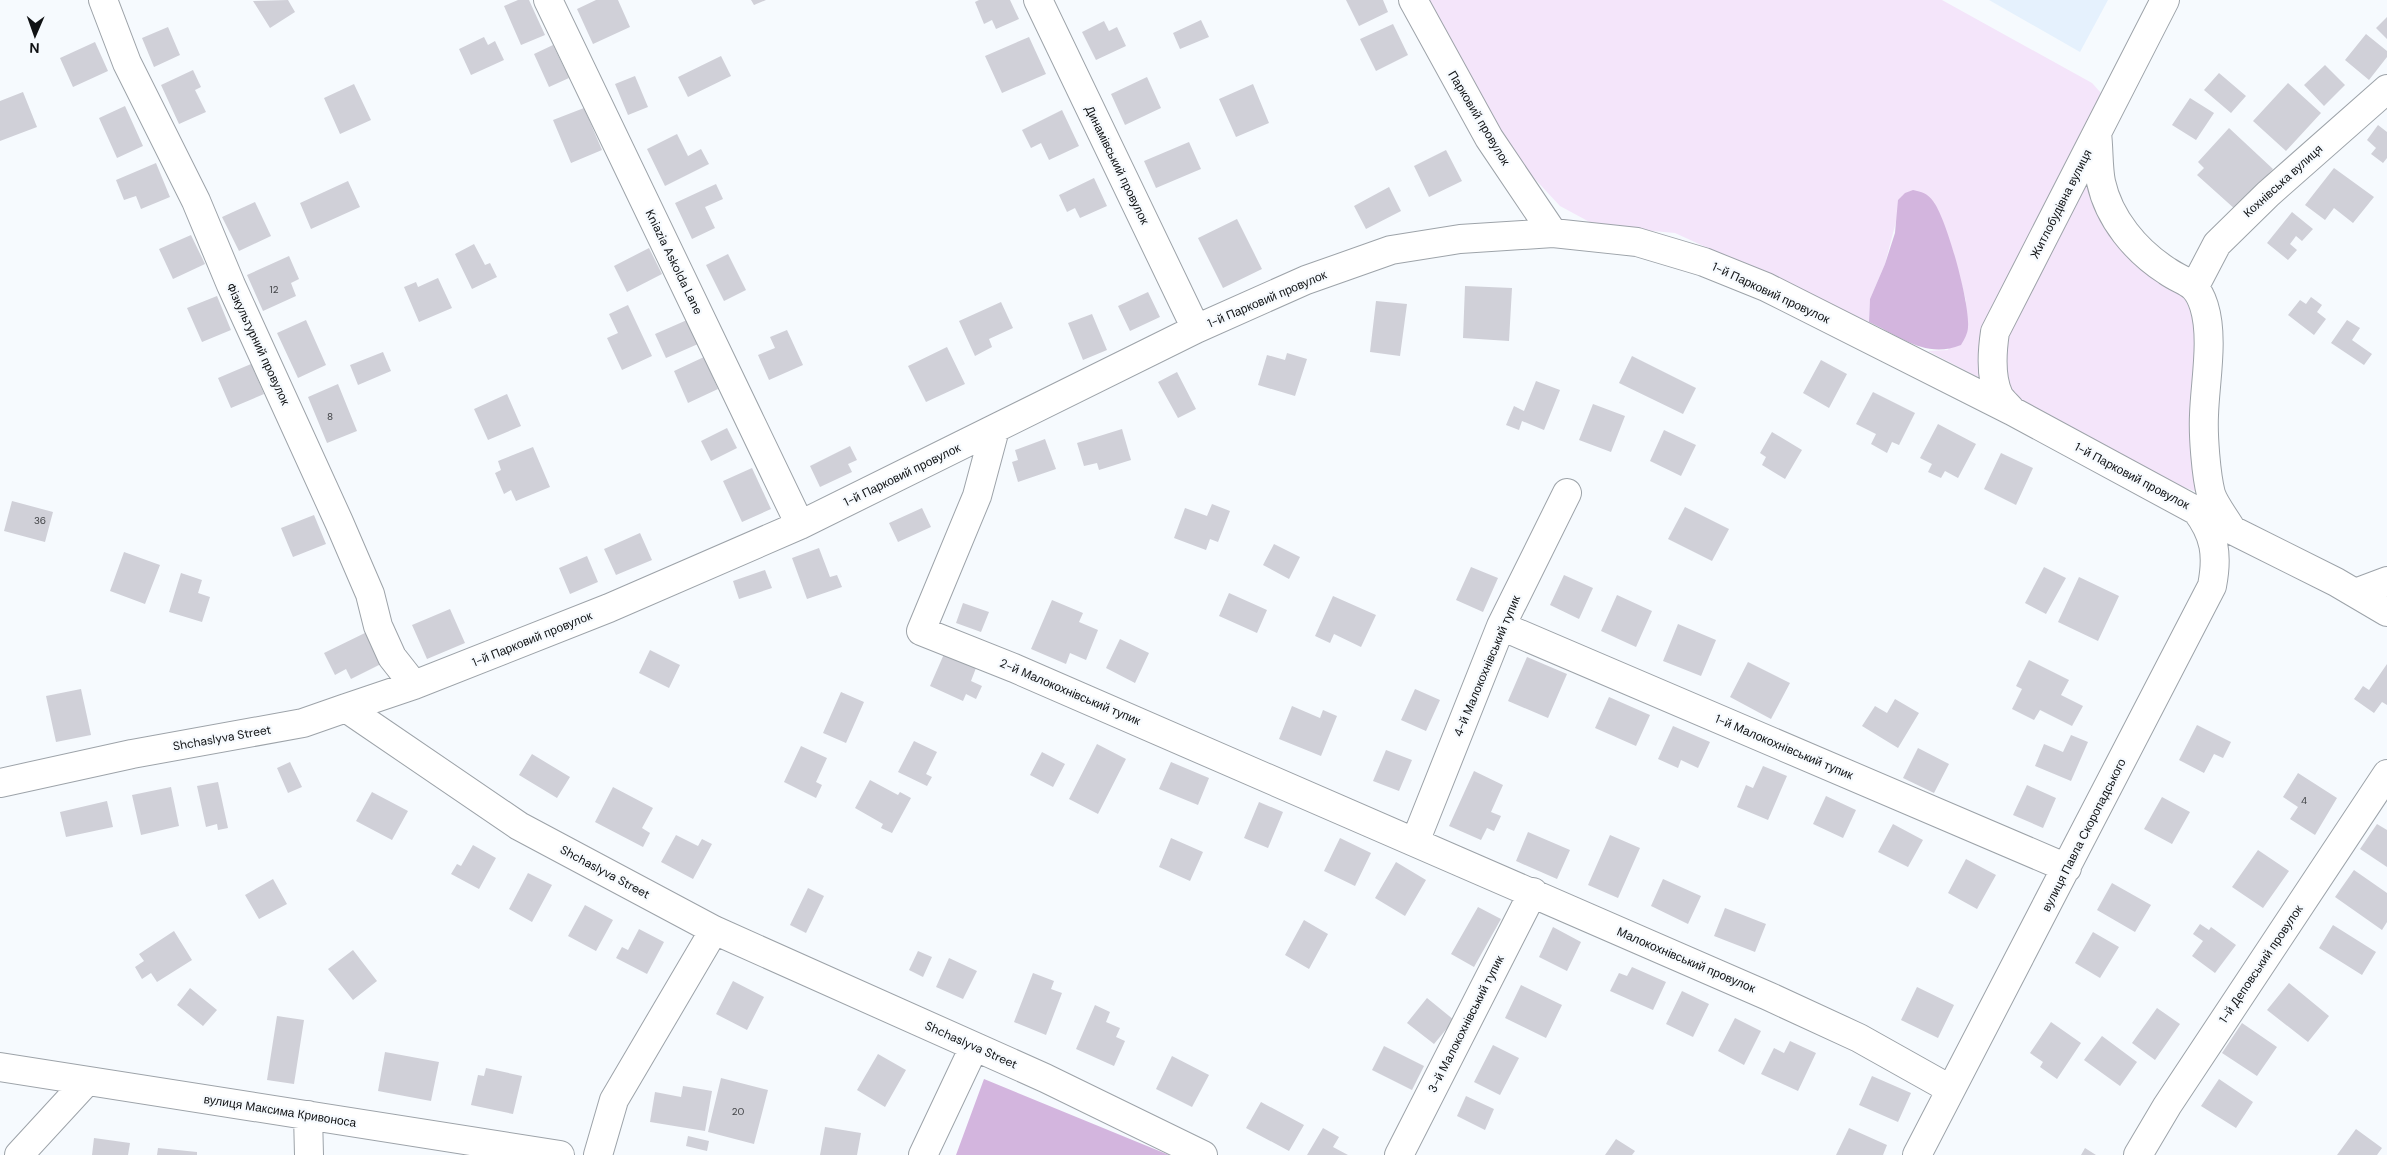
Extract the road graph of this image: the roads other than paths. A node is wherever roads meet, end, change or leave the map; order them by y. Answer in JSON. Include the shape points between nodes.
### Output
{"nodes":[{"id":1,"x":103,"y":0,"type":"edge"},
{"id":2,"x":548,"y":0,"type":"edge"},
{"id":3,"x":1038,"y":0,"type":"edge"},
{"id":4,"x":1413,"y":0,"type":"edge"},
{"id":5,"x":2165,"y":0,"type":"edge"},
{"id":6,"x":2387,"y":89,"type":"edge"},
{"id":7,"x":2097,"y":133,"type":"junction"},
{"id":8,"x":1553,"y":232,"type":"junction"},
{"id":9,"x":2195,"y":286,"type":"junction"},
{"id":10,"x":1196,"y":329,"type":"junction"},
{"id":11,"x":2012,"y":411,"type":"junction"},
{"id":12,"x":995,"y":429,"type":"junction"},
{"id":13,"x":1568,"y":493,"type":"dead end"},
{"id":14,"x":2196,"y":510,"type":"junction"},
{"id":15,"x":800,"y":525,"type":"junction"},
{"id":16,"x":2232,"y":530,"type":"junction"},
{"id":17,"x":2387,"y":581,"type":"edge"},
{"id":18,"x":2355,"y":593,"type":"junction"},
{"id":19,"x":2387,"y":612,"type":"edge"},
{"id":20,"x":1501,"y":626,"type":"junction"},
{"id":21,"x":414,"y":685,"type":"junction"},
{"id":22,"x":346,"y":708,"type":"junction"},
{"id":23,"x":2387,"y":774,"type":"edge"},
{"id":24,"x":0,"y":783,"type":"edge"},
{"id":25,"x":1415,"y":842,"type":"junction"},
{"id":26,"x":2067,"y":868,"type":"junction"},
{"id":27,"x":1533,"y":892,"type":"junction"},
{"id":28,"x":714,"y":930,"type":"junction"},
{"id":29,"x":974,"y":1046,"type":"junction"},
{"id":30,"x":0,"y":1067,"type":"edge"},
{"id":31,"x":87,"y":1081,"type":"junction"},
{"id":32,"x":1950,"y":1089,"type":"junction"},
{"id":33,"x":308,"y":1115,"type":"junction"},
{"id":34,"x":18,"y":1155,"type":"edge"},
{"id":35,"x":309,"y":1155,"type":"edge"},
{"id":36,"x":560,"y":1155,"type":"edge"},
{"id":37,"x":598,"y":1155,"type":"edge"},
{"id":38,"x":923,"y":1155,"type":"edge"},
{"id":39,"x":1203,"y":1155,"type":"edge"},
{"id":40,"x":1398,"y":1155,"type":"edge"},
{"id":41,"x":1916,"y":1155,"type":"edge"},
{"id":42,"x":2138,"y":1155,"type":"edge"}],
"edges":[{"from":1,"to":21,"type":"street","name":"Фізкультурний провулок","via":[[127,63],[196,201],[340,522],[392,657]]},
{"from":2,"to":15,"type":"street","name":"Kniazia Askolda Lane"},
{"from":3,"to":10,"type":"street","name":"Динамівський провулок"},
{"from":4,"to":8,"type":"street","name":"Парковий провулок","via":[[1489,138]]},
{"from":5,"to":7,"type":"street","name":"Житлобудівна вулиця"},
{"from":6,"to":9,"type":"street","name":"Кохнівська вулиця","via":[[2268,194],[2217,244]]},
{"from":7,"to":9,"type":"street","via":[[2101,182],[2112,212],[2125,234],[2167,272]]},
{"from":7,"to":11,"type":"street","name":"Житлобудівна вулиця","via":[[1995,332],[1994,376],[1999,395]]},
{"from":8,"to":10,"type":"street","name":"1-й Парковий провулок","via":[[1460,239],[1391,250],[1306,280]]},
{"from":8,"to":11,"type":"street","name":"1-й Парковий провулок","via":[[1637,242],[1704,262],[1766,288]]},
{"from":9,"to":16,"type":"street","via":[[2204,306],[2208,350],[2204,416],[2212,495]]},
{"from":10,"to":12,"type":"street","name":"1-й Парковий провулок"},
{"from":11,"to":14,"type":"street","name":"1-й Парковий провулок"},
{"from":12,"to":15,"type":"street","name":"1-й Парковий провулок"},
{"from":12,"to":25,"type":"street","name":"2-й Малокохнівський тупик","via":[[977,496],[921,631],[1014,668]]},
{"from":13,"to":20,"type":"street","name":"4-й Малокохнівський тупик"},
{"from":14,"to":16,"type":"street","name":"1-й Парковий провулок"},
{"from":14,"to":26,"type":"street","name":"вулиця Павла Скоропадського","via":[[2212,540],[2216,565],[2212,586]]},
{"from":15,"to":21,"type":"street","name":"1-й Парковий провулок","via":[[609,608]]},
{"from":16,"to":18,"type":"street","name":"1-й Парковий провулок"},
{"from":17,"to":18,"type":"street"},
{"from":18,"to":19,"type":"street","name":"1-й Парковий провулок"},
{"from":20,"to":25,"type":"street","name":"4-й Малокохнівський тупик"},
{"from":20,"to":26,"type":"street","name":"1-й Малокохнівський тупик"},
{"from":21,"to":22,"type":"street","name":"1-й Парковий провулок"},
{"from":22,"to":24,"type":"street","name":"Shchaslyva Street","via":[[303,723],[132,754]]},
{"from":22,"to":28,"type":"street","name":"Shchaslyva Street","via":[[519,826]]},
{"from":23,"to":42,"type":"street","name":"1-й Деповський провулок","via":[[2167,1106]]},
{"from":25,"to":27,"type":"street","name":"Малокохнівський провулок"},
{"from":26,"to":32,"type":"street","name":"вулиця Павла Скоропадського"},
{"from":27,"to":32,"type":"street","name":"Малокохнівський провулок","via":[[1859,1038]]},
{"from":27,"to":40,"type":"street","name":"3-й Малокохнівський тупик"},
{"from":28,"to":29,"type":"street","name":"Shchaslyva Street"},
{"from":28,"to":37,"type":"street","via":[[614,1100]]},
{"from":29,"to":38,"type":"street"},
{"from":29,"to":39,"type":"street","name":"Shchaslyva Street"},
{"from":30,"to":31,"type":"street","name":"вулиця Максима Кривоноса"},
{"from":31,"to":33,"type":"street","name":"вулиця Максима Кривоноса"},
{"from":31,"to":34,"type":"street"},
{"from":32,"to":41,"type":"street","name":"вулиця Павла Скоропадського"},
{"from":33,"to":35,"type":"street"},
{"from":33,"to":36,"type":"street","name":"вулиця Максима Кривоноса"}]}
